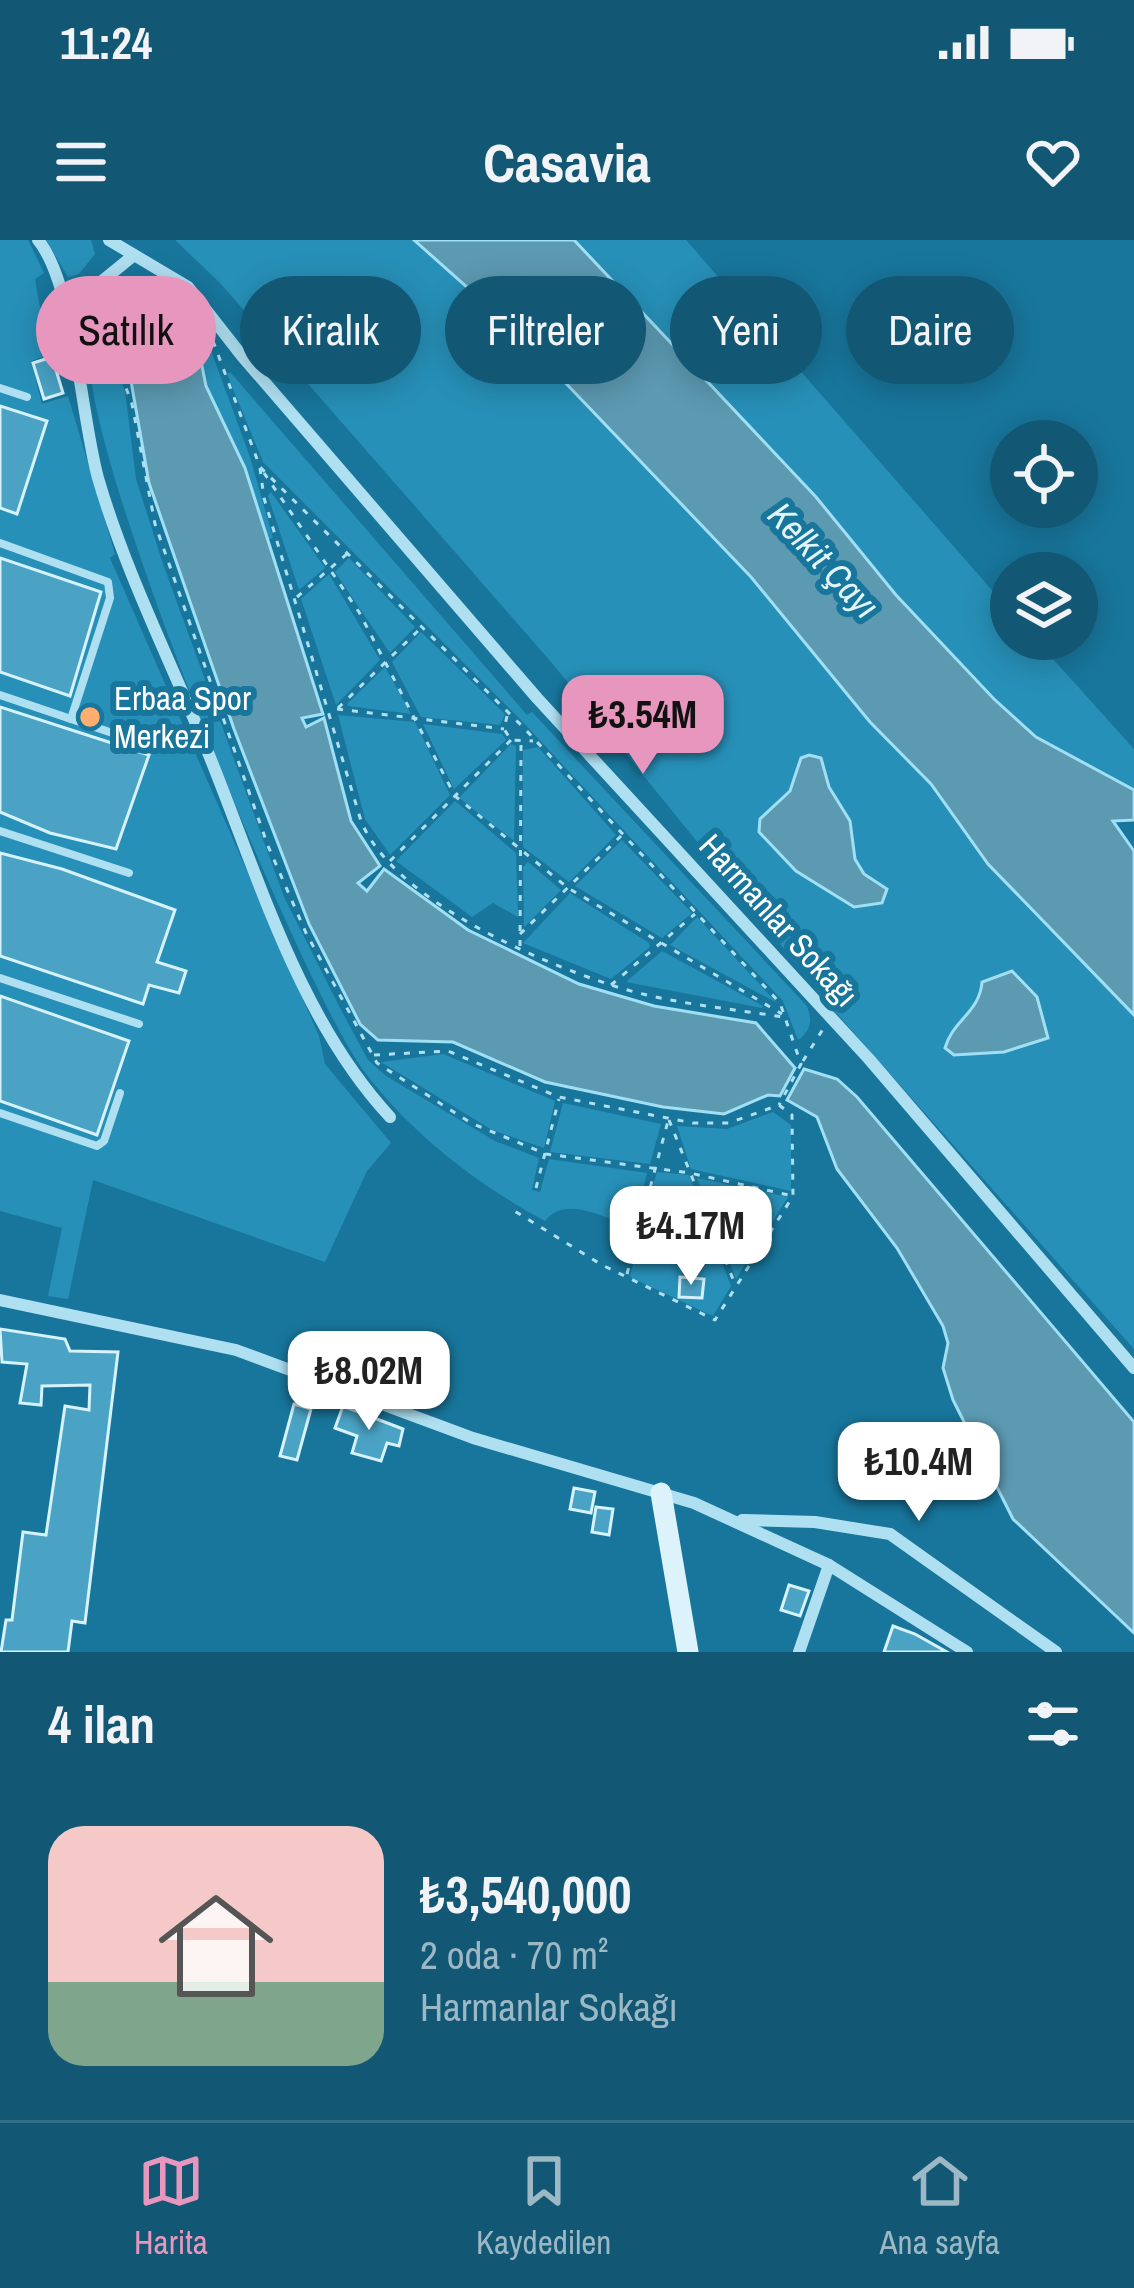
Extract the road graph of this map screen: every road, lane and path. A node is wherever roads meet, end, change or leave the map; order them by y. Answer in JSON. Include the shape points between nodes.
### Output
{"nodes":[{"id":1,"x":38,"y":240,"type":"edge"},
{"id":2,"x":110,"y":240,"type":"edge"},
{"id":3,"x":134,"y":255,"type":"junction"},
{"id":4,"x":57,"y":276,"type":"edge"},
{"id":5,"x":108,"y":276,"type":"edge"},
{"id":6,"x":216,"y":349,"type":"edge"},
{"id":7,"x":79,"y":384,"type":"edge"},
{"id":8,"x":126,"y":384,"type":"edge"},
{"id":9,"x":0,"y":388,"type":"edge"},
{"id":10,"x":28,"y":397,"type":"dead end"},
{"id":11,"x":260,"y":467,"type":"junction"},
{"id":12,"x":0,"y":543,"type":"edge"},
{"id":13,"x":348,"y":553,"type":"junction"},
{"id":14,"x":329,"y":569,"type":"junction"},
{"id":15,"x":296,"y":598,"type":"junction"},
{"id":16,"x":421,"y":628,"type":"junction"},
{"id":17,"x":386,"y":661,"type":"junction"},
{"id":18,"x":0,"y":695,"type":"edge"},
{"id":19,"x":334,"y":711,"type":"junction"},
{"id":20,"x":508,"y":713,"type":"junction"},
{"id":21,"x":70,"y":718,"type":"junction"},
{"id":22,"x":417,"y":718,"type":"junction"},
{"id":23,"x":504,"y":729,"type":"junction"},
{"id":24,"x":511,"y":740,"type":"junction"},
{"id":25,"x":535,"y":740,"type":"junction"},
{"id":26,"x":520,"y":744,"type":"junction"},
{"id":27,"x":148,"y":745,"type":"dead end"},
{"id":28,"x":455,"y":796,"type":"junction"},
{"id":29,"x":0,"y":830,"type":"edge"},
{"id":30,"x":622,"y":835,"type":"junction"},
{"id":31,"x":520,"y":852,"type":"junction"},
{"id":32,"x":388,"y":862,"type":"junction"},
{"id":33,"x":129,"y":873,"type":"dead end"},
{"id":34,"x":568,"y":888,"type":"junction"},
{"id":35,"x":696,"y":912,"type":"junction"},
{"id":36,"x":520,"y":934,"type":"junction"},
{"id":37,"x":659,"y":944,"type":"junction"},
{"id":38,"x":520,"y":948,"type":"junction"},
{"id":39,"x":0,"y":978,"type":"edge"},
{"id":40,"x":611,"y":985,"type":"junction"},
{"id":41,"x":787,"y":1017,"type":"junction"},
{"id":42,"x":831,"y":1017,"type":"junction"},
{"id":43,"x":139,"y":1024,"type":"dead end"},
{"id":44,"x":372,"y":1055,"type":"junction"},
{"id":45,"x":801,"y":1064,"type":"junction"},
{"id":46,"x":120,"y":1093,"type":"dead end"},
{"id":47,"x":559,"y":1097,"type":"junction"},
{"id":48,"x":779,"y":1106,"type":"junction"},
{"id":49,"x":0,"y":1113,"type":"edge"},
{"id":50,"x":390,"y":1117,"type":"dead end"},
{"id":51,"x":669,"y":1120,"type":"junction"},
{"id":52,"x":545,"y":1154,"type":"junction"},
{"id":53,"x":652,"y":1168,"type":"junction"},
{"id":54,"x":690,"y":1172,"type":"junction"},
{"id":55,"x":536,"y":1188,"type":"dead end"},
{"id":56,"x":793,"y":1196,"type":"junction"},
{"id":57,"x":508,"y":1207,"type":"dead end"},
{"id":58,"x":626,"y":1277,"type":"junction"},
{"id":59,"x":735,"y":1286,"type":"junction"},
{"id":60,"x":0,"y":1300,"type":"edge"},
{"id":61,"x":1134,"y":1368,"type":"edge"},
{"id":62,"x":661,"y":1492,"type":"junction"},
{"id":63,"x":736,"y":1520,"type":"junction"},
{"id":64,"x":829,"y":1565,"type":"junction"},
{"id":65,"x":688,"y":1652,"type":"edge"},
{"id":66,"x":799,"y":1652,"type":"edge"},
{"id":67,"x":967,"y":1652,"type":"edge"},
{"id":68,"x":1056,"y":1652,"type":"edge"}],
"edges":[{"from":1,"to":4,"type":"street"},
{"from":2,"to":3,"type":"street","name":"Harmanlar Sokağı"},
{"from":3,"to":5,"type":"street"},
{"from":3,"to":42,"type":"street","name":"Harmanlar Sokağı","via":[[206,304],[537,698]]},
{"from":6,"to":11,"type":"path"},
{"from":7,"to":50,"type":"street","via":[[124,550],[274,916],[342,1052]]},
{"from":8,"to":44,"type":"path","via":[[155,524],[268,846]]},
{"from":9,"to":10,"type":"lane"},
{"from":11,"to":13,"type":"path"},
{"from":11,"to":14,"type":"path"},
{"from":11,"to":15,"type":"path"},
{"from":12,"to":21,"type":"lane","via":[[108,582],[110,598]]},
{"from":13,"to":14,"type":"path"},
{"from":13,"to":16,"type":"path"},
{"from":14,"to":15,"type":"path"},
{"from":14,"to":17,"type":"path"},
{"from":15,"to":19,"type":"path"},
{"from":16,"to":17,"type":"path"},
{"from":16,"to":20,"type":"path"},
{"from":17,"to":19,"type":"path"},
{"from":17,"to":22,"type":"path"},
{"from":18,"to":21,"type":"lane"},
{"from":19,"to":22,"type":"path"},
{"from":19,"to":32,"type":"path","via":[[361,821]]},
{"from":20,"to":23,"type":"path"},
{"from":20,"to":25,"type":"path"},
{"from":21,"to":27,"type":"lane"},
{"from":22,"to":23,"type":"path"},
{"from":22,"to":28,"type":"path"},
{"from":23,"to":24,"type":"path"},
{"from":24,"to":26,"type":"path"},
{"from":24,"to":28,"type":"path"},
{"from":25,"to":26,"type":"path"},
{"from":25,"to":30,"type":"path"},
{"from":26,"to":31,"type":"path"},
{"from":28,"to":31,"type":"path"},
{"from":28,"to":32,"type":"path"},
{"from":29,"to":33,"type":"lane"},
{"from":30,"to":34,"type":"path"},
{"from":30,"to":35,"type":"path"},
{"from":31,"to":34,"type":"path"},
{"from":31,"to":36,"type":"path"},
{"from":32,"to":38,"type":"path"},
{"from":34,"to":36,"type":"path"},
{"from":34,"to":37,"type":"path"},
{"from":35,"to":37,"type":"path"},
{"from":35,"to":41,"type":"path"},
{"from":36,"to":38,"type":"path"},
{"from":37,"to":40,"type":"path"},
{"from":37,"to":41,"type":"path"},
{"from":38,"to":40,"type":"path"},
{"from":39,"to":43,"type":"lane"},
{"from":40,"to":41,"type":"path"},
{"from":41,"to":45,"type":"path"},
{"from":42,"to":45,"type":"path"},
{"from":42,"to":61,"type":"street","name":"Harmanlar Sokağı"},
{"from":44,"to":47,"type":"path","via":[[448,1051]]},
{"from":44,"to":52,"type":"path","via":[[471,1123]]},
{"from":45,"to":48,"type":"path"},
{"from":46,"to":49,"type":"lane","via":[[97,1146]]},
{"from":47,"to":51,"type":"path"},
{"from":47,"to":52,"type":"path"},
{"from":48,"to":51,"type":"path","via":[[715,1125]]},
{"from":48,"to":56,"type":"path","via":[[794,1127]]},
{"from":51,"to":53,"type":"path"},
{"from":51,"to":54,"type":"path"},
{"from":52,"to":53,"type":"path"},
{"from":52,"to":55,"type":"path"},
{"from":53,"to":54,"type":"path"},
{"from":53,"to":58,"type":"path"},
{"from":54,"to":56,"type":"path"},
{"from":54,"to":59,"type":"path"},
{"from":56,"to":59,"type":"path"},
{"from":57,"to":58,"type":"path"},
{"from":58,"to":59,"type":"path","via":[[715,1320]]},
{"from":60,"to":62,"type":"street","via":[[236,1350],[473,1438]]},
{"from":62,"to":63,"type":"street"},
{"from":62,"to":65,"type":"street"},
{"from":63,"to":64,"type":"street"},
{"from":63,"to":68,"type":"street","via":[[890,1534]]},
{"from":64,"to":66,"type":"street"},
{"from":64,"to":67,"type":"street"}]}
